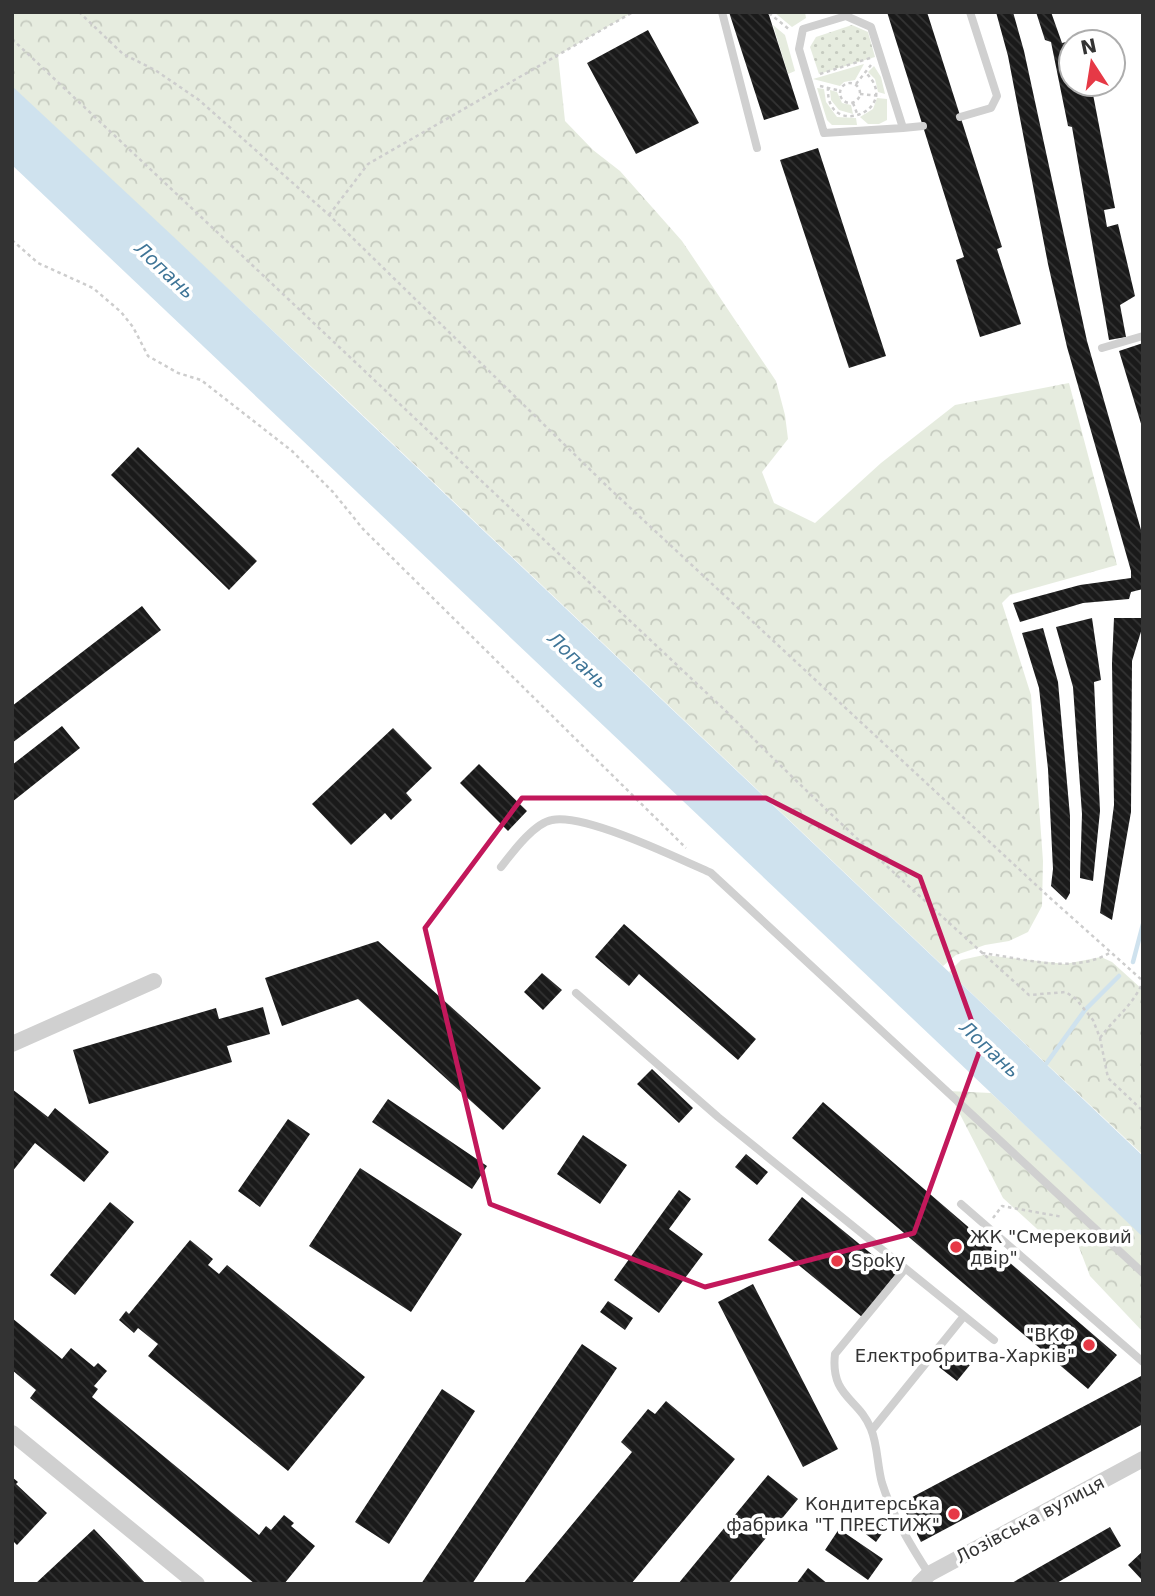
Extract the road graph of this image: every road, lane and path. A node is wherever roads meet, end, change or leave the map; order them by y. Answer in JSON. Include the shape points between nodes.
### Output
{"nodes":[{"id":1,"x":79,"y":12,"type":"edge"},
{"id":2,"x":633,"y":12,"type":"edge"},
{"id":3,"x":722,"y":12,"type":"edge"},
{"id":4,"x":970,"y":12,"type":"edge"},
{"id":5,"x":769,"y":13,"type":"edge"},
{"id":6,"x":802,"y":38,"type":"junction"},
{"id":7,"x":12,"y":39,"type":"edge"},
{"id":8,"x":880,"y":55,"type":"junction"},
{"id":9,"x":864,"y":72,"type":"junction"},
{"id":10,"x":809,"y":81,"type":"junction"},
{"id":11,"x":856,"y":84,"type":"junction"},
{"id":12,"x":828,"y":88,"type":"junction"},
{"id":13,"x":841,"y":91,"type":"junction"},
{"id":14,"x":860,"y":94,"type":"junction"},
{"id":15,"x":875,"y":95,"type":"junction"},
{"id":16,"x":893,"y":97,"type":"junction"},
{"id":17,"x":853,"y":103,"type":"junction"},
{"id":18,"x":858,"y":116,"type":"junction"},
{"id":19,"x":960,"y":117,"type":"dead end"},
{"id":20,"x":923,"y":125,"type":"dead end"},
{"id":21,"x":903,"y":128,"type":"junction"},
{"id":22,"x":863,"y":131,"type":"junction"},
{"id":23,"x":757,"y":148,"type":"dead end"},
{"id":24,"x":329,"y":215,"type":"junction"},
{"id":25,"x":12,"y":240,"type":"edge"},
{"id":26,"x":1143,"y":336,"type":"edge"},
{"id":27,"x":1102,"y":348,"type":"dead end"},
{"id":28,"x":691,"y":853,"type":"dead end"},
{"id":29,"x":501,"y":867,"type":"dead end"},
{"id":30,"x":1111,"y":951,"type":"junction"},
{"id":31,"x":982,"y":953,"type":"junction"},
{"id":32,"x":154,"y":981,"type":"dead end"},
{"id":33,"x":1143,"y":981,"type":"edge"},
{"id":34,"x":576,"y":993,"type":"dead end"},
{"id":35,"x":1100,"y":1038,"type":"junction"},
{"id":36,"x":12,"y":1044,"type":"edge"},
{"id":37,"x":1143,"y":1111,"type":"edge"},
{"id":38,"x":961,"y":1204,"type":"dead end"},
{"id":39,"x":1087,"y":1221,"type":"junction"},
{"id":40,"x":987,"y":1226,"type":"junction"},
{"id":41,"x":905,"y":1269,"type":"junction"},
{"id":42,"x":1143,"y":1273,"type":"edge"},
{"id":43,"x":964,"y":1315,"type":"junction"},
{"id":44,"x":995,"y":1340,"type":"dead end"},
{"id":45,"x":1143,"y":1362,"type":"edge"},
{"id":46,"x":872,"y":1430,"type":"junction"},
{"id":47,"x":12,"y":1433,"type":"edge"},
{"id":48,"x":1143,"y":1459,"type":"edge"},
{"id":49,"x":924,"y":1579,"type":"edge"},
{"id":50,"x":197,"y":1584,"type":"edge"}],
"edges":[{"from":1,"to":24,"type":"path","via":[[123,54],[199,100]]},
{"from":2,"to":24,"type":"path","via":[[368,164]]},
{"from":3,"to":23,"type":"lane"},
{"from":4,"to":19,"type":"lane","via":[[997,96],[991,108]]},
{"from":5,"to":6,"type":"path"},
{"from":6,"to":8,"type":"lane","via":[[803,29],[846,16],[871,27]]},
{"from":6,"to":10,"type":"lane","via":[[799,49]]},
{"from":7,"to":31,"type":"path"},
{"from":8,"to":9,"type":"path"},
{"from":8,"to":10,"type":"path"},
{"from":8,"to":16,"type":"lane"},
{"from":9,"to":11,"type":"path"},
{"from":9,"to":15,"type":"path","via":[[874,84]]},
{"from":10,"to":12,"type":"path"},
{"from":10,"to":22,"type":"lane","via":[[824,133]]},
{"from":11,"to":13,"type":"path","via":[[846,84]]},
{"from":11,"to":14,"type":"path"},
{"from":12,"to":13,"type":"path"},
{"from":12,"to":18,"type":"path","via":[[835,110]]},
{"from":13,"to":17,"type":"path","via":[[844,100]]},
{"from":14,"to":15,"type":"path"},
{"from":14,"to":17,"type":"path"},
{"from":15,"to":16,"type":"path"},
{"from":15,"to":18,"type":"path","via":[[871,107]]},
{"from":16,"to":21,"type":"lane"},
{"from":17,"to":18,"type":"path"},
{"from":18,"to":22,"type":"path"},
{"from":20,"to":21,"type":"lane"},
{"from":21,"to":22,"type":"lane"},
{"from":24,"to":30,"type":"path","via":[[621,500]]},
{"from":25,"to":28,"type":"path","via":[[38,263],[93,288],[121,312],[148,356],[201,380],[292,451],[363,529]]},
{"from":26,"to":27,"type":"lane"},
{"from":29,"to":39,"type":"lane","via":[[522,842],[552,820],[577,822],[636,840],[710,873]]},
{"from":30,"to":31,"type":"path","via":[[1065,964]]},
{"from":30,"to":33,"type":"path"},
{"from":31,"to":35,"type":"path","via":[[1029,995],[1066,992],[1076,999]]},
{"from":32,"to":36,"type":"street"},
{"from":33,"to":35,"type":"path","via":[[1128,1009]]},
{"from":34,"to":41,"type":"lane","via":[[718,1117]]},
{"from":35,"to":37,"type":"path","via":[[1108,1079]]},
{"from":38,"to":40,"type":"lane"},
{"from":39,"to":40,"type":"path","via":[[1002,1206]]},
{"from":39,"to":42,"type":"lane"},
{"from":40,"to":45,"type":"lane"},
{"from":41,"to":43,"type":"lane"},
{"from":41,"to":46,"type":"lane","via":[[835,1354],[835,1379]]},
{"from":43,"to":44,"type":"lane"},
{"from":43,"to":46,"type":"lane"},
{"from":46,"to":49,"type":"lane","via":[[882,1482]]},
{"from":47,"to":50,"type":"street"},
{"from":48,"to":49,"type":"street","name":"Лозівська вулиця"}]}
